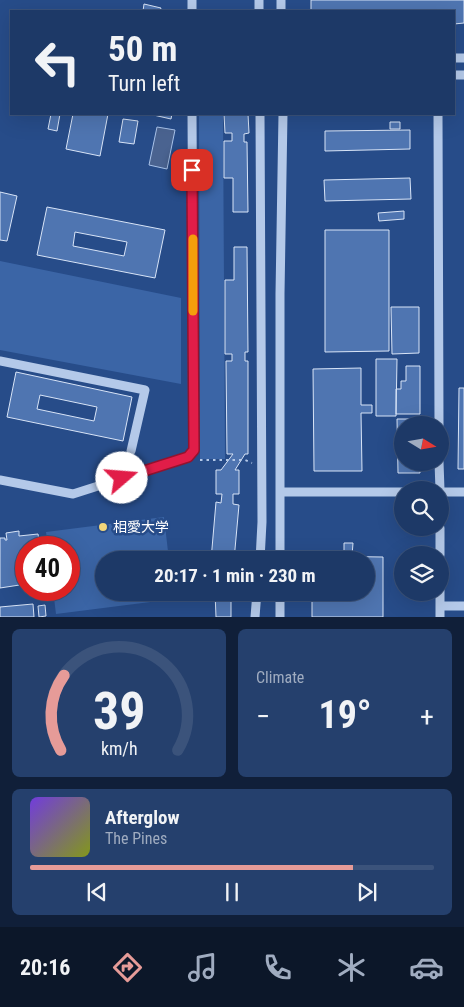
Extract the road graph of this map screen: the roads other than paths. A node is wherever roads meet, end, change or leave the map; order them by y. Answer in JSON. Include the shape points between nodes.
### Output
{"nodes":[{"id":1,"x":192,"y":115,"type":"edge"},
{"id":2,"x":260,"y":115,"type":"edge"},
{"id":3,"x":283,"y":115,"type":"edge"},
{"id":4,"x":438,"y":115,"type":"edge"},
{"id":5,"x":0,"y":361,"type":"edge"},
{"id":6,"x":439,"y":416,"type":"edge"},
{"id":7,"x":131,"y":452,"type":"dead end"},
{"id":8,"x":0,"y":480,"type":"edge"},
{"id":9,"x":449,"y":491,"type":"edge"},
{"id":10,"x":281,"y":492,"type":"junction"},
{"id":11,"x":394,"y":492,"type":"edge"},
{"id":12,"x":464,"y":492,"type":"edge"},
{"id":13,"x":260,"y":551,"type":"edge"},
{"id":14,"x":280,"y":551,"type":"edge"},
{"id":15,"x":256,"y":601,"type":"edge"},
{"id":16,"x":280,"y":601,"type":"edge"},
{"id":17,"x":440,"y":601,"type":"edge"},
{"id":18,"x":440,"y":606,"type":"junction"},
{"id":19,"x":464,"y":606,"type":"edge"},
{"id":20,"x":255,"y":617,"type":"edge"},
{"id":21,"x":280,"y":617,"type":"edge"},
{"id":22,"x":440,"y":617,"type":"edge"}],
"edges":[{"from":1,"to":8,"type":"street","via":[[194,450],[188,457],[73,494]]},
{"from":2,"to":13,"type":"street"},
{"from":3,"to":10,"type":"street"},
{"from":4,"to":6,"type":"street"},
{"from":5,"to":7,"type":"street","via":[[145,390]]},
{"from":9,"to":12,"type":"street"},
{"from":10,"to":11,"type":"street"},
{"from":10,"to":14,"type":"street"},
{"from":15,"to":20,"type":"street"},
{"from":16,"to":21,"type":"street"},
{"from":17,"to":18,"type":"street"},
{"from":18,"to":19,"type":"street"},
{"from":18,"to":22,"type":"street"}]}
